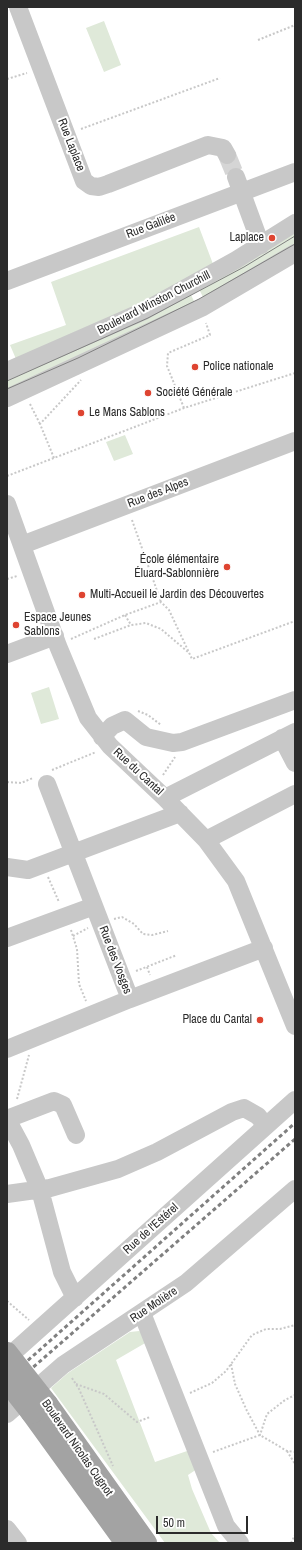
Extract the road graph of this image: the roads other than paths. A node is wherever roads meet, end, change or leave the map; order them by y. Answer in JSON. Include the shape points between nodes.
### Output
{"nodes":[{"id":1,"x":18,"y":7,"type":"edge"},
{"id":2,"x":227,"y":155,"type":"tunnel mouth"},
{"id":3,"x":295,"y":172,"type":"edge"},
{"id":4,"x":239,"y":184,"type":"junction"},
{"id":5,"x":295,"y":223,"type":"edge"},
{"id":6,"x":261,"y":245,"type":"junction"},
{"id":7,"x":295,"y":253,"type":"edge"},
{"id":8,"x":7,"y":281,"type":"edge"},
{"id":9,"x":8,"y":367,"type":"edge"},
{"id":10,"x":7,"y":398,"type":"edge"},
{"id":11,"x":295,"y":441,"type":"edge"},
{"id":12,"x":7,"y":504,"type":"edge"},
{"id":13,"x":22,"y":546,"type":"junction"},
{"id":14,"x":57,"y":641,"type":"junction"},
{"id":15,"x":7,"y":654,"type":"edge"},
{"id":16,"x":295,"y":700,"type":"edge"},
{"id":17,"x":289,"y":735,"type":"edge"},
{"id":18,"x":106,"y":741,"type":"junction"},
{"id":19,"x":295,"y":763,"type":"edge"},
{"id":20,"x":44,"y":777,"type":"road end"},
{"id":21,"x":295,"y":794,"type":"edge"},
{"id":22,"x":165,"y":798,"type":"junction"},
{"id":23,"x":180,"y":813,"type":"junction"},
{"id":24,"x":206,"y":840,"type":"junction"},
{"id":25,"x":74,"y":853,"type":"junction"},
{"id":26,"x":7,"y":867,"type":"edge"},
{"id":27,"x":97,"y":913,"type":"junction"},
{"id":28,"x":7,"y":938,"type":"edge"},
{"id":29,"x":264,"y":948,"type":"junction"},
{"id":30,"x":130,"y":1000,"type":"junction"},
{"id":31,"x":295,"y":1026,"type":"edge"},
{"id":32,"x":7,"y":1049,"type":"edge"},
{"id":33,"x":295,"y":1100,"type":"edge"},
{"id":34,"x":7,"y":1119,"type":"edge"},
{"id":35,"x":266,"y":1126,"type":"junction"},
{"id":36,"x":76,"y":1134,"type":"dead end"},
{"id":37,"x":295,"y":1189,"type":"edge"},
{"id":38,"x":40,"y":1190,"type":"junction"},
{"id":39,"x":7,"y":1194,"type":"edge"},
{"id":40,"x":76,"y":1298,"type":"junction"},
{"id":41,"x":142,"y":1313,"type":"junction"},
{"id":42,"x":7,"y":1353,"type":"edge"},
{"id":43,"x":7,"y":1358,"type":"edge"},
{"id":44,"x":7,"y":1381,"type":"edge"},
{"id":45,"x":40,"y":1408,"type":"junction"},
{"id":46,"x":7,"y":1414,"type":"edge"},
{"id":47,"x":7,"y":1529,"type":"edge"},
{"id":48,"x":18,"y":1543,"type":"edge"},
{"id":49,"x":126,"y":1543,"type":"edge"},
{"id":50,"x":146,"y":1543,"type":"edge"},
{"id":51,"x":240,"y":1543,"type":"edge"}],
"edges":[{"from":1,"to":2,"type":"street","name":"Rue Laplace","via":[[84,181],[91,186],[108,184],[208,144],[223,148]]},
{"from":3,"to":4,"type":"street","name":"Rue Galilée"},
{"from":4,"to":6,"type":"street"},
{"from":4,"to":8,"type":"street","name":"Rue Galilée"},
{"from":5,"to":6,"type":"street","name":"Boulevard Winston Churchill"},
{"from":6,"to":9,"type":"street","name":"Boulevard Winston Churchill","via":[[144,311]]},
{"from":7,"to":10,"type":"street","name":"Boulevard Winston Churchill","via":[[203,307]]},
{"from":11,"to":13,"type":"street","name":"Rue des Alpes"},
{"from":12,"to":13,"type":"street","name":"Rue du Cantal"},
{"from":13,"to":14,"type":"street","name":"Rue du Cantal"},
{"from":14,"to":15,"type":"street"},
{"from":14,"to":18,"type":"street","name":"Rue du Cantal","via":[[88,718]]},
{"from":16,"to":18,"type":"street","via":[[182,742],[173,743],[146,737],[125,720],[112,726]]},
{"from":17,"to":19,"type":"street"},
{"from":17,"to":22,"type":"street"},
{"from":18,"to":22,"type":"street","name":"Rue du Cantal"},
{"from":20,"to":25,"type":"street","name":"Rue des Vosges"},
{"from":21,"to":24,"type":"street"},
{"from":22,"to":23,"type":"street","name":"Rue du Cantal"},
{"from":23,"to":24,"type":"street","name":"Rue du Cantal"},
{"from":23,"to":25,"type":"street"},
{"from":24,"to":29,"type":"street","name":"Rue du Cantal","via":[[236,881]]},
{"from":25,"to":26,"type":"street","via":[[28,870]]},
{"from":25,"to":27,"type":"street","name":"Rue des Vosges"},
{"from":27,"to":28,"type":"street","via":[[66,915]]},
{"from":27,"to":30,"type":"street","name":"Rue des Vosges"},
{"from":29,"to":30,"type":"street","name":"Rue des Vosges"},
{"from":29,"to":31,"type":"street","name":"Rue du Cantal"},
{"from":30,"to":32,"type":"street"},
{"from":33,"to":35,"type":"street","name":"Rue de l'Estérel"},
{"from":34,"to":36,"type":"street","via":[[54,1100],[62,1105]]},
{"from":34,"to":38,"type":"street"},
{"from":35,"to":38,"type":"street","via":[[258,1116],[244,1108],[118,1170]]},
{"from":35,"to":40,"type":"street","name":"Rue de l'Estérel"},
{"from":37,"to":41,"type":"street","name":"Rue Molière","via":[[186,1283]]},
{"from":38,"to":39,"type":"street"},
{"from":38,"to":40,"type":"street","via":[[62,1272]]},
{"from":40,"to":43,"type":"street","name":"Rue de l'Estérel"},
{"from":41,"to":46,"type":"street","name":"Rue Molière","via":[[63,1365]]},
{"from":41,"to":51,"type":"street","via":[[226,1526]]},
{"from":42,"to":45,"type":"main road","name":"Boulevard Nicolas Cugnot","bridge":true},
{"from":44,"to":45,"type":"main road","name":"Boulevard Nicolas Cugnot","bridge":true},
{"from":45,"to":49,"type":"main road","name":"Boulevard Nicolas Cugnot"},
{"from":45,"to":50,"type":"main road","name":"Boulevard Nicolas Cugnot"},
{"from":47,"to":48,"type":"street"}]}
